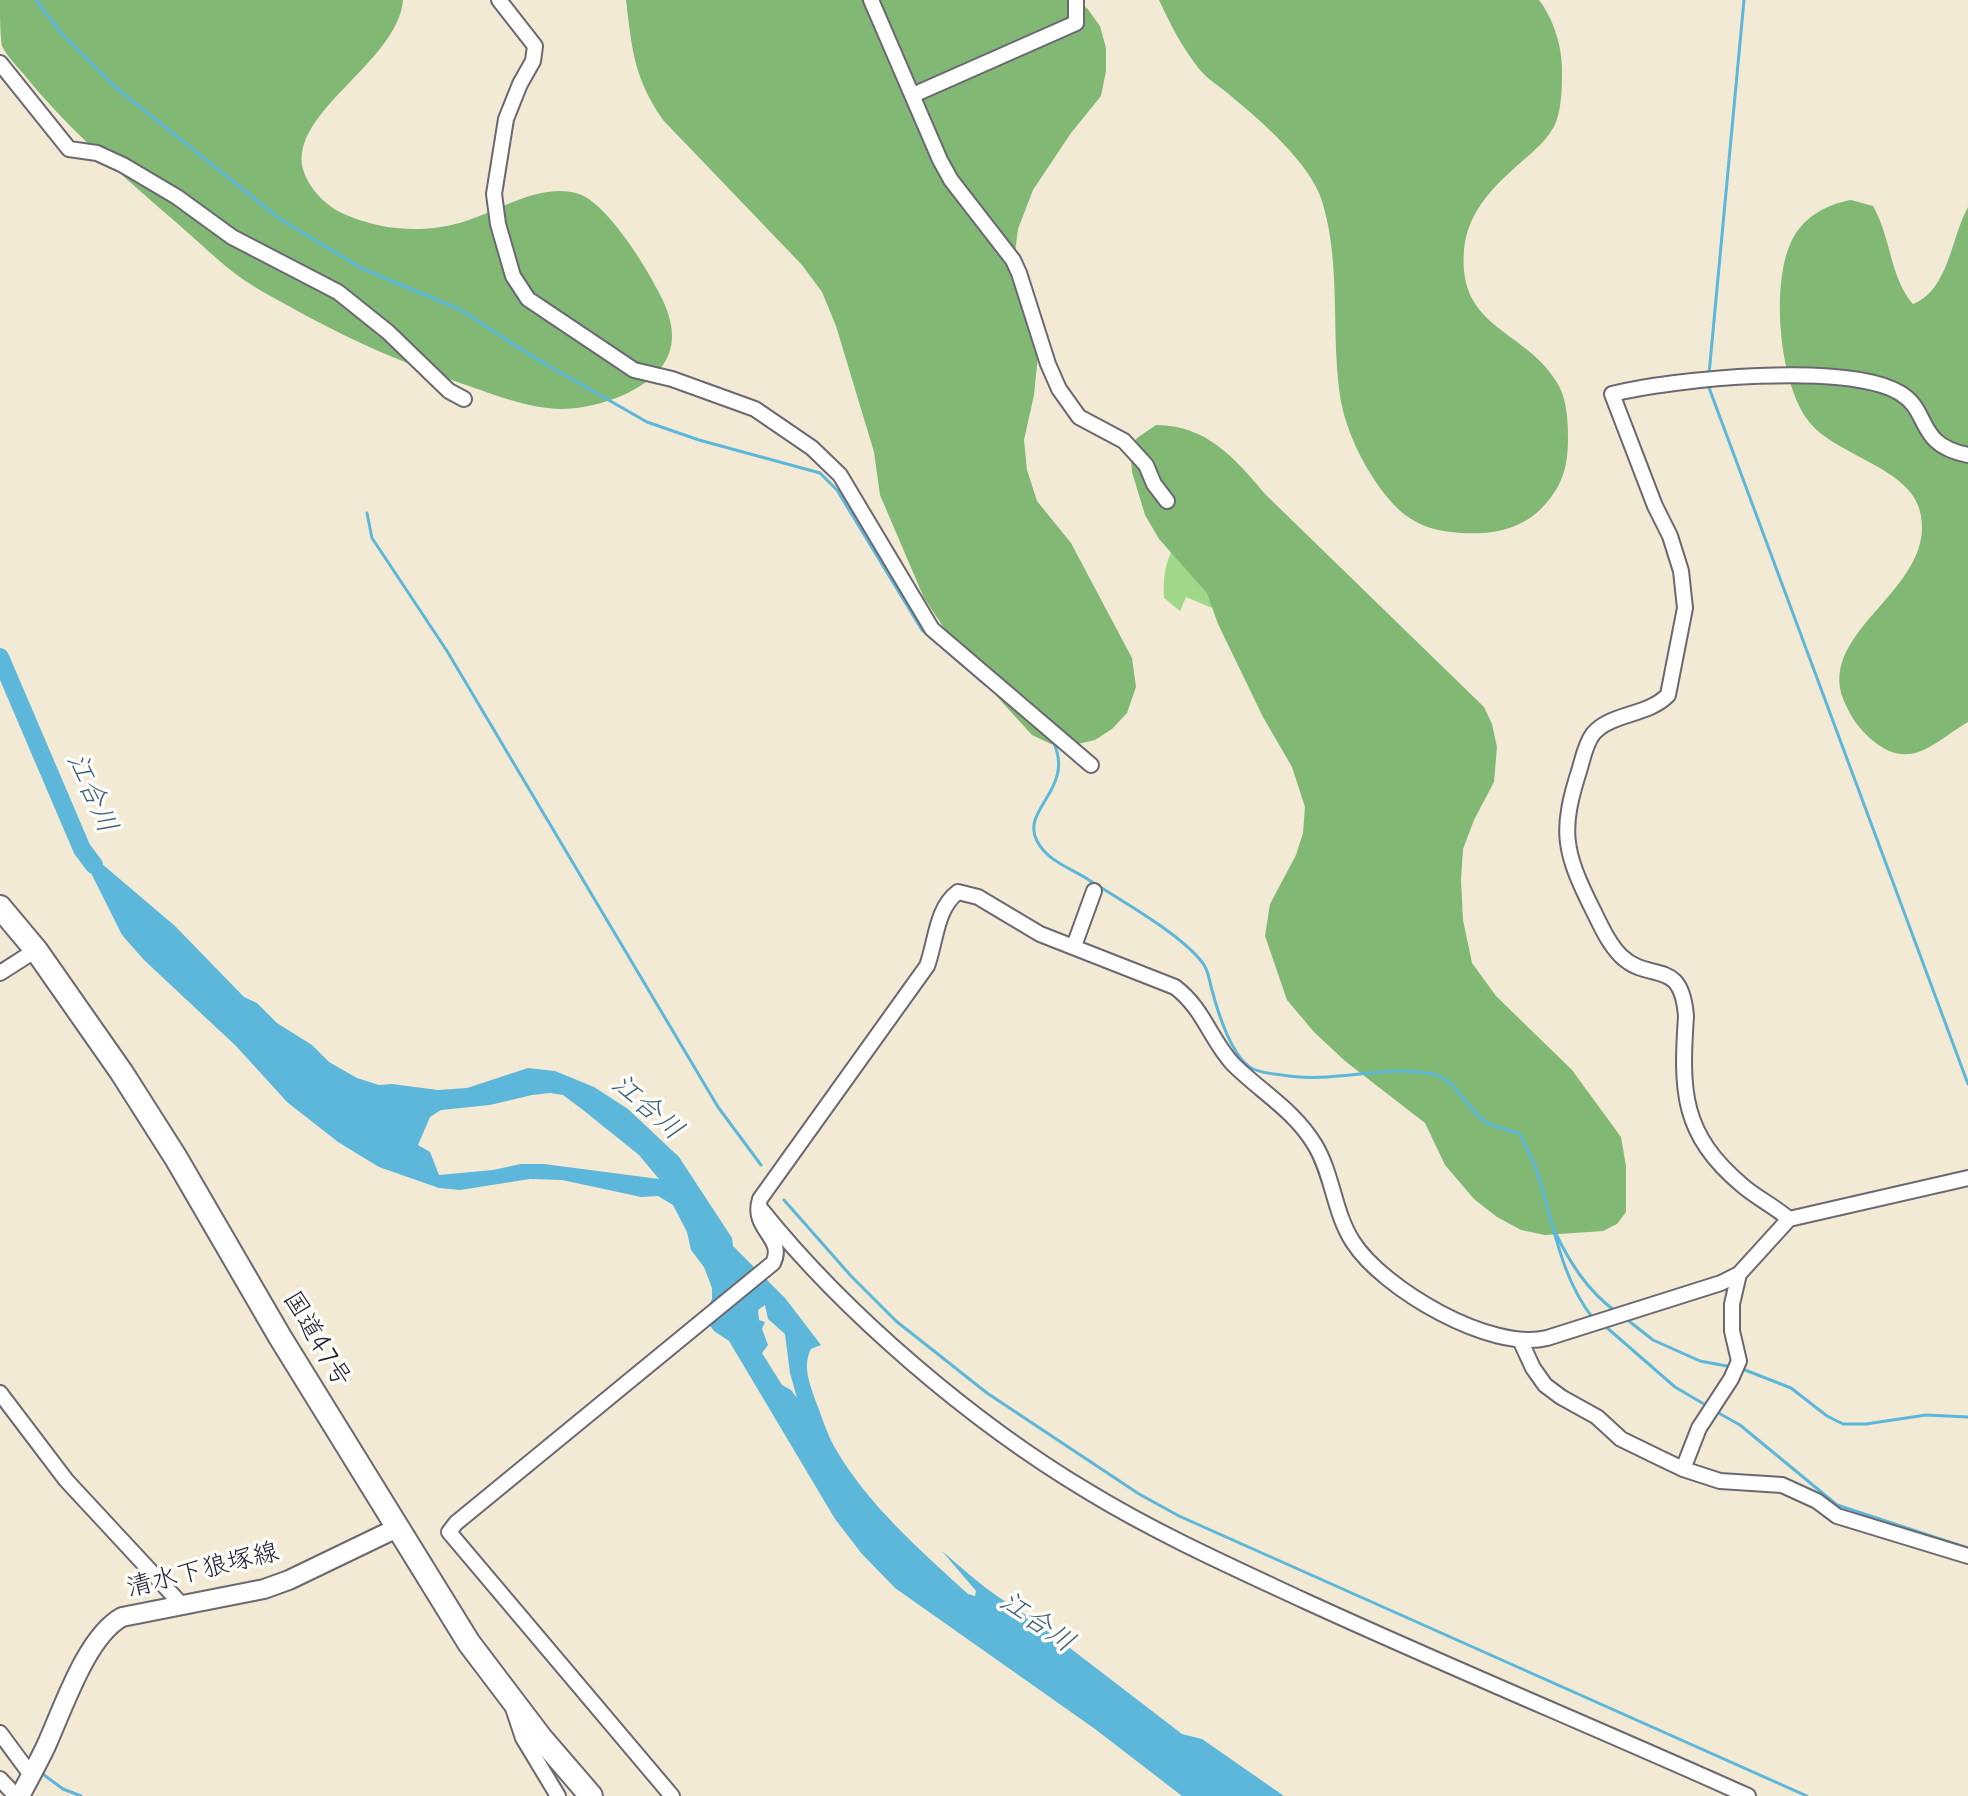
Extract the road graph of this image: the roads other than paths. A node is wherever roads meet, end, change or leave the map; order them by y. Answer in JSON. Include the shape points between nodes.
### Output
{"nodes":[{"id":1,"x":499,"y":0,"type":"edge"},
{"id":2,"x":871,"y":0,"type":"edge"},
{"id":3,"x":1076,"y":0,"type":"edge"},
{"id":4,"x":0,"y":63,"type":"edge"},
{"id":5,"x":913,"y":95,"type":"junction"},
{"id":6,"x":464,"y":399,"type":"dead end"},
{"id":7,"x":1968,"y":455,"type":"edge"},
{"id":8,"x":1167,"y":501,"type":"dead end"},
{"id":9,"x":1091,"y":765,"type":"dead end"},
{"id":10,"x":1094,"y":891,"type":"dead end"},
{"id":11,"x":0,"y":907,"type":"edge"},
{"id":12,"x":1074,"y":946,"type":"junction"},
{"id":13,"x":36,"y":950,"type":"junction"},
{"id":14,"x":0,"y":973,"type":"edge"},
{"id":15,"x":1968,"y":1178,"type":"edge"},
{"id":16,"x":758,"y":1205,"type":"junction"},
{"id":17,"x":1789,"y":1219,"type":"junction"},
{"id":18,"x":1739,"y":1274,"type":"junction"},
{"id":19,"x":1521,"y":1342,"type":"junction"},
{"id":20,"x":0,"y":1393,"type":"edge"},
{"id":21,"x":1683,"y":1469,"type":"junction"},
{"id":22,"x":397,"y":1528,"type":"junction"},
{"id":23,"x":1968,"y":1556,"type":"edge"},
{"id":24,"x":182,"y":1605,"type":"junction"},
{"id":25,"x":510,"y":1697,"type":"junction"},
{"id":26,"x":0,"y":1733,"type":"edge"},
{"id":27,"x":34,"y":1770,"type":"junction"},
{"id":28,"x":0,"y":1779,"type":"edge"},
{"id":29,"x":18,"y":1796,"type":"edge"},
{"id":30,"x":558,"y":1796,"type":"edge"},
{"id":31,"x":591,"y":1796,"type":"edge"},
{"id":32,"x":672,"y":1796,"type":"edge"},
{"id":33,"x":1748,"y":1796,"type":"edge"}],
"edges":[{"from":1,"to":9,"type":"street","via":[[535,46],[506,119],[494,194],[513,276],[528,299],[634,370],[755,409],[812,448],[840,475],[932,629]]},
{"from":2,"to":5,"type":"street"},
{"from":3,"to":5,"type":"street","via":[[1076,23]]},
{"from":4,"to":6,"type":"street","via":[[69,149],[97,153],[123,165],[232,237],[338,292]]},
{"from":5,"to":8,"type":"street","via":[[951,180],[1013,260],[1059,389],[1079,417],[1124,441]]},
{"from":7,"to":17,"type":"street","via":[[1932,440],[1903,394],[1855,377],[1714,380],[1612,394],[1670,536],[1685,608],[1668,695],[1650,709],[1603,726],[1587,746],[1568,805],[1570,860],[1620,955],[1677,982],[1686,1016],[1684,1095],[1700,1137],[1744,1187]]},
{"from":10,"to":12,"type":"street"},
{"from":11,"to":13,"type":"highway","name":"国道47号"},
{"from":12,"to":16,"type":"street","via":[[1040,934],[978,897],[958,892],[952,896],[938,923],[927,966]]},
{"from":12,"to":19,"type":"street","via":[[1175,987],[1191,999],[1232,1063],[1278,1101],[1315,1145],[1346,1229],[1363,1254],[1439,1315]]},
{"from":13,"to":14,"type":"street"},
{"from":13,"to":22,"type":"highway","name":"国道47号","via":[[176,1158]]},
{"from":15,"to":17,"type":"street"},
{"from":16,"to":32,"type":"street","via":[[760,1223],[777,1248],[773,1263],[450,1528],[450,1535]]},
{"from":16,"to":33,"type":"street","via":[[891,1343],[950,1394],[1087,1491],[1195,1551]]},
{"from":17,"to":18,"type":"street"},
{"from":18,"to":19,"type":"street"},
{"from":18,"to":21,"type":"street","via":[[1732,1304],[1736,1368],[1699,1428]]},
{"from":19,"to":21,"type":"street","via":[[1533,1368],[1553,1391],[1597,1417],[1621,1439]]},
{"from":20,"to":24,"type":"street","via":[[66,1480]]},
{"from":21,"to":23,"type":"street","via":[[1720,1481],[1782,1485],[1837,1516]]},
{"from":22,"to":24,"type":"main road","name":"清水下狼塚線","via":[[264,1589]]},
{"from":22,"to":25,"type":"highway","name":"国道47号","via":[[469,1643]]},
{"from":24,"to":27,"type":"main road","name":"清水下狼塚線","via":[[110,1624],[59,1712]]},
{"from":25,"to":30,"type":"street","via":[[523,1738]]},
{"from":25,"to":31,"type":"highway","name":"国道47号"},
{"from":26,"to":27,"type":"street"},
{"from":27,"to":29,"type":"main road","name":"清水下狼塚線"},
{"from":28,"to":29,"type":"street"}]}
